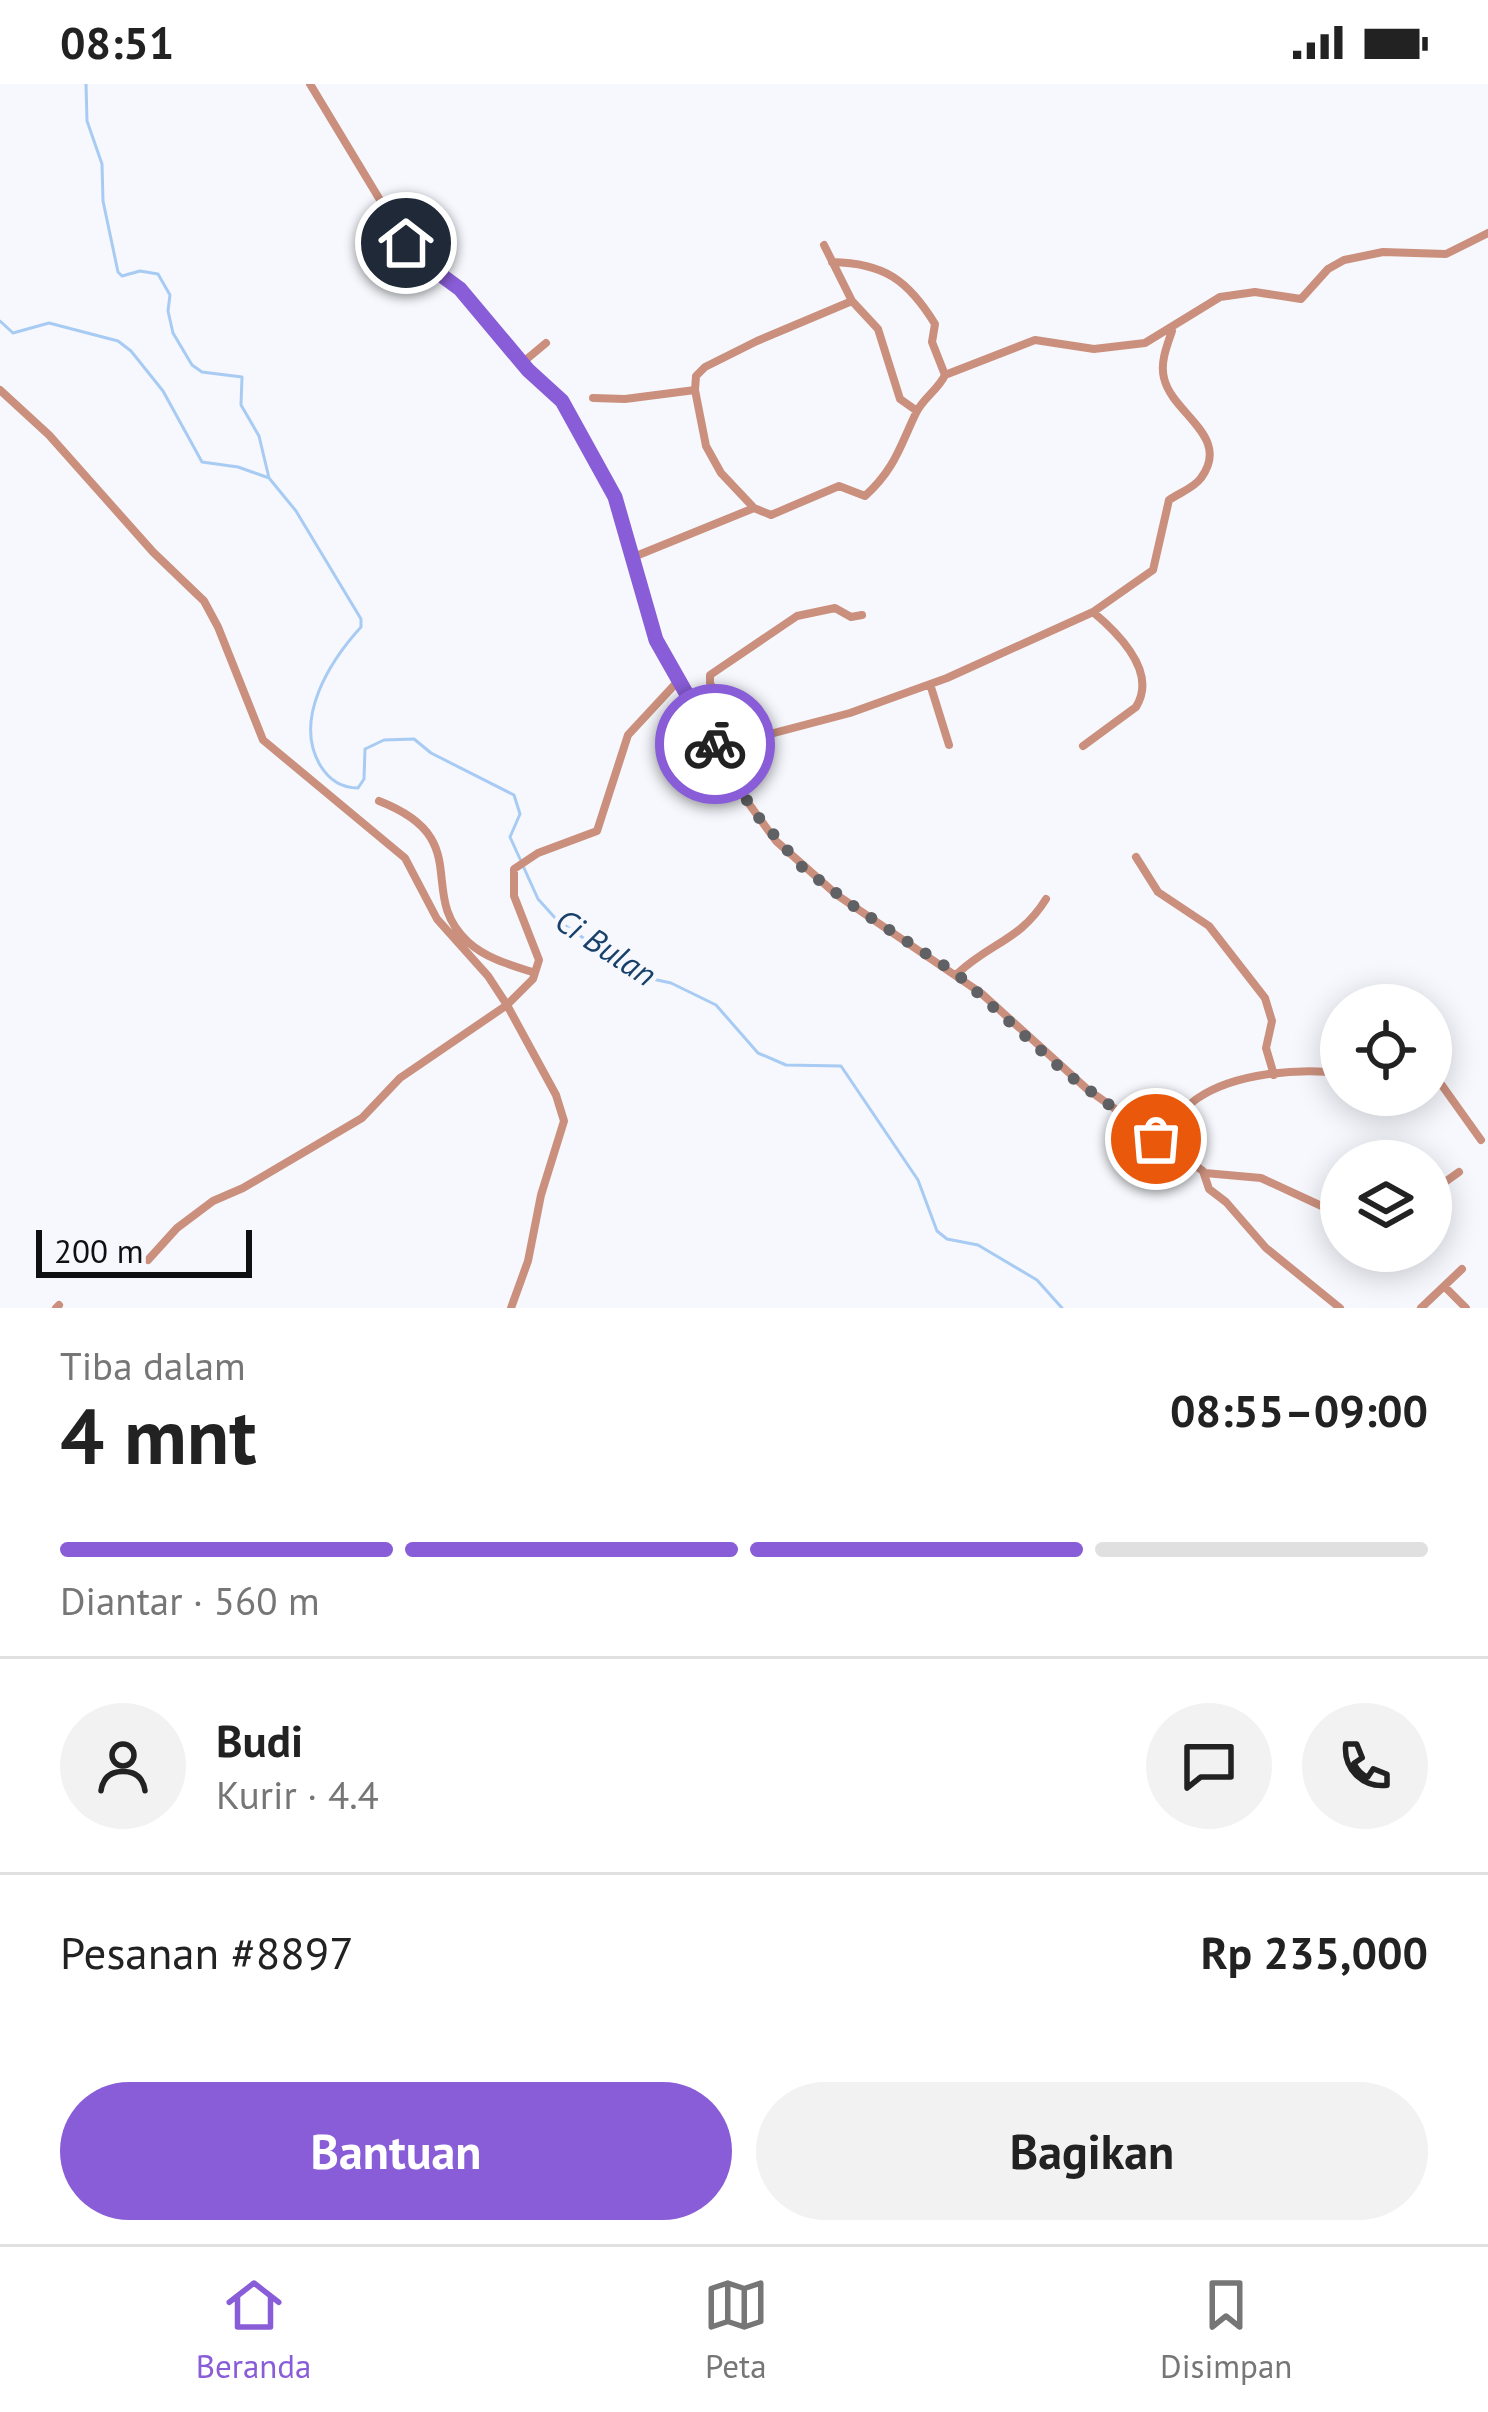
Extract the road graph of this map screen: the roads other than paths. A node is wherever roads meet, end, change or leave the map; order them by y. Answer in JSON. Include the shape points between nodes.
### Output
{"nodes":[{"id":1,"x":310,"y":84,"type":"edge"},
{"id":2,"x":1488,"y":233,"type":"edge"},
{"id":3,"x":824,"y":245,"type":"dead end"},
{"id":4,"x":832,"y":262,"type":"junction"},
{"id":5,"x":852,"y":301,"type":"junction"},
{"id":6,"x":1173,"y":330,"type":"junction"},
{"id":7,"x":546,"y":344,"type":"dead end"},
{"id":8,"x":522,"y":363,"type":"junction"},
{"id":9,"x":945,"y":375,"type":"junction"},
{"id":10,"x":0,"y":390,"type":"edge"},
{"id":11,"x":695,"y":390,"type":"junction"},
{"id":12,"x":593,"y":398,"type":"dead end"},
{"id":13,"x":917,"y":411,"type":"junction"},
{"id":14,"x":754,"y":508,"type":"junction"},
{"id":15,"x":631,"y":559,"type":"junction"},
{"id":16,"x":1093,"y":612,"type":"junction"},
{"id":17,"x":862,"y":615,"type":"dead end"},
{"id":18,"x":680,"y":680,"type":"junction"},
{"id":19,"x":930,"y":684,"type":"junction"},
{"id":20,"x":740,"y":742,"type":"junction"},
{"id":21,"x":949,"y":745,"type":"dead end"},
{"id":22,"x":1083,"y":746,"type":"dead end"},
{"id":23,"x":717,"y":748,"type":"junction"},
{"id":24,"x":379,"y":801,"type":"dead end"},
{"id":25,"x":1136,"y":856,"type":"dead end"},
{"id":26,"x":1046,"y":899,"type":"dead end"},
{"id":27,"x":536,"y":973,"type":"junction"},
{"id":28,"x":957,"y":974,"type":"junction"},
{"id":29,"x":507,"y":1005,"type":"junction"},
{"id":30,"x":1320,"y":1072,"type":"edge"},
{"id":31,"x":1274,"y":1076,"type":"junction"},
{"id":32,"x":1452,"y":1099,"type":"edge"},
{"id":33,"x":1156,"y":1139,"type":"junction"},
{"id":34,"x":1481,"y":1140,"type":"dead end"},
{"id":35,"x":1459,"y":1172,"type":"dead end"},
{"id":36,"x":1205,"y":1173,"type":"junction"},
{"id":37,"x":1452,"y":1177,"type":"edge"},
{"id":38,"x":1320,"y":1205,"type":"edge"},
{"id":39,"x":148,"y":1260,"type":"dead end"},
{"id":40,"x":1462,"y":1269,"type":"dead end"},
{"id":41,"x":1444,"y":1286,"type":"junction"},
{"id":42,"x":511,"y":1308,"type":"edge"},
{"id":43,"x":1340,"y":1308,"type":"edge"},
{"id":44,"x":1421,"y":1308,"type":"edge"},
{"id":45,"x":1466,"y":1308,"type":"edge"}],
"edges":[{"from":1,"to":8,"type":"street","via":[[406,243],[472,302]]},
{"from":2,"to":6,"type":"street","via":[[1446,254],[1383,251],[1344,260],[1301,298],[1220,297]]},
{"from":3,"to":4,"type":"street"},
{"from":4,"to":5,"type":"street"},
{"from":4,"to":9,"type":"street","via":[[874,266],[911,290],[935,324],[932,345]]},
{"from":5,"to":11,"type":"street","via":[[705,367]]},
{"from":5,"to":13,"type":"street","via":[[878,329],[900,399]]},
{"from":6,"to":9,"type":"street","via":[[1103,350],[1035,340]]},
{"from":6,"to":16,"type":"street","via":[[1162,374],[1204,433],[1208,458],[1200,481],[1169,500],[1153,570]]},
{"from":7,"to":8,"type":"street"},
{"from":8,"to":15,"type":"street","via":[[562,401],[617,503]]},
{"from":9,"to":13,"type":"street"},
{"from":10,"to":29,"type":"street","via":[[204,601],[262,740],[405,858],[437,919]]},
{"from":11,"to":12,"type":"street"},
{"from":11,"to":14,"type":"street","via":[[712,458]]},
{"from":13,"to":14,"type":"street","via":[[902,449],[865,496],[839,486],[771,515]]},
{"from":14,"to":15,"type":"street"},
{"from":15,"to":18,"type":"street","via":[[652,632]]},
{"from":16,"to":19,"type":"street"},
{"from":16,"to":22,"type":"street","via":[[1126,642],[1142,698]]},
{"from":17,"to":20,"type":"street","via":[[835,608],[797,616],[710,676]]},
{"from":18,"to":23,"type":"street"},
{"from":18,"to":27,"type":"street","via":[[628,735],[597,831],[522,862],[512,885],[538,953]]},
{"from":19,"to":20,"type":"street"},
{"from":19,"to":21,"type":"street"},
{"from":20,"to":23,"type":"street"},
{"from":23,"to":28,"type":"street","via":[[753,811],[803,868]]},
{"from":24,"to":27,"type":"street","via":[[431,834],[466,941]]},
{"from":25,"to":31,"type":"street","via":[[1158,892],[1209,926],[1265,998]]},
{"from":26,"to":28,"type":"street","via":[[1024,929]]},
{"from":27,"to":29,"type":"street"},
{"from":28,"to":33,"type":"street","via":[[1067,1074]]},
{"from":29,"to":39,"type":"street","via":[[400,1078],[354,1123],[213,1201]]},
{"from":29,"to":42,"type":"street","via":[[563,1120]]},
{"from":30,"to":31,"type":"street"},
{"from":31,"to":33,"type":"street","via":[[1206,1093]]},
{"from":32,"to":34,"type":"street"},
{"from":33,"to":36,"type":"street"},
{"from":35,"to":37,"type":"street"},
{"from":36,"to":38,"type":"street","via":[[1261,1178]]},
{"from":36,"to":43,"type":"street","via":[[1209,1189],[1270,1252]]},
{"from":40,"to":41,"type":"street"},
{"from":41,"to":44,"type":"street"},
{"from":41,"to":45,"type":"street"}]}
